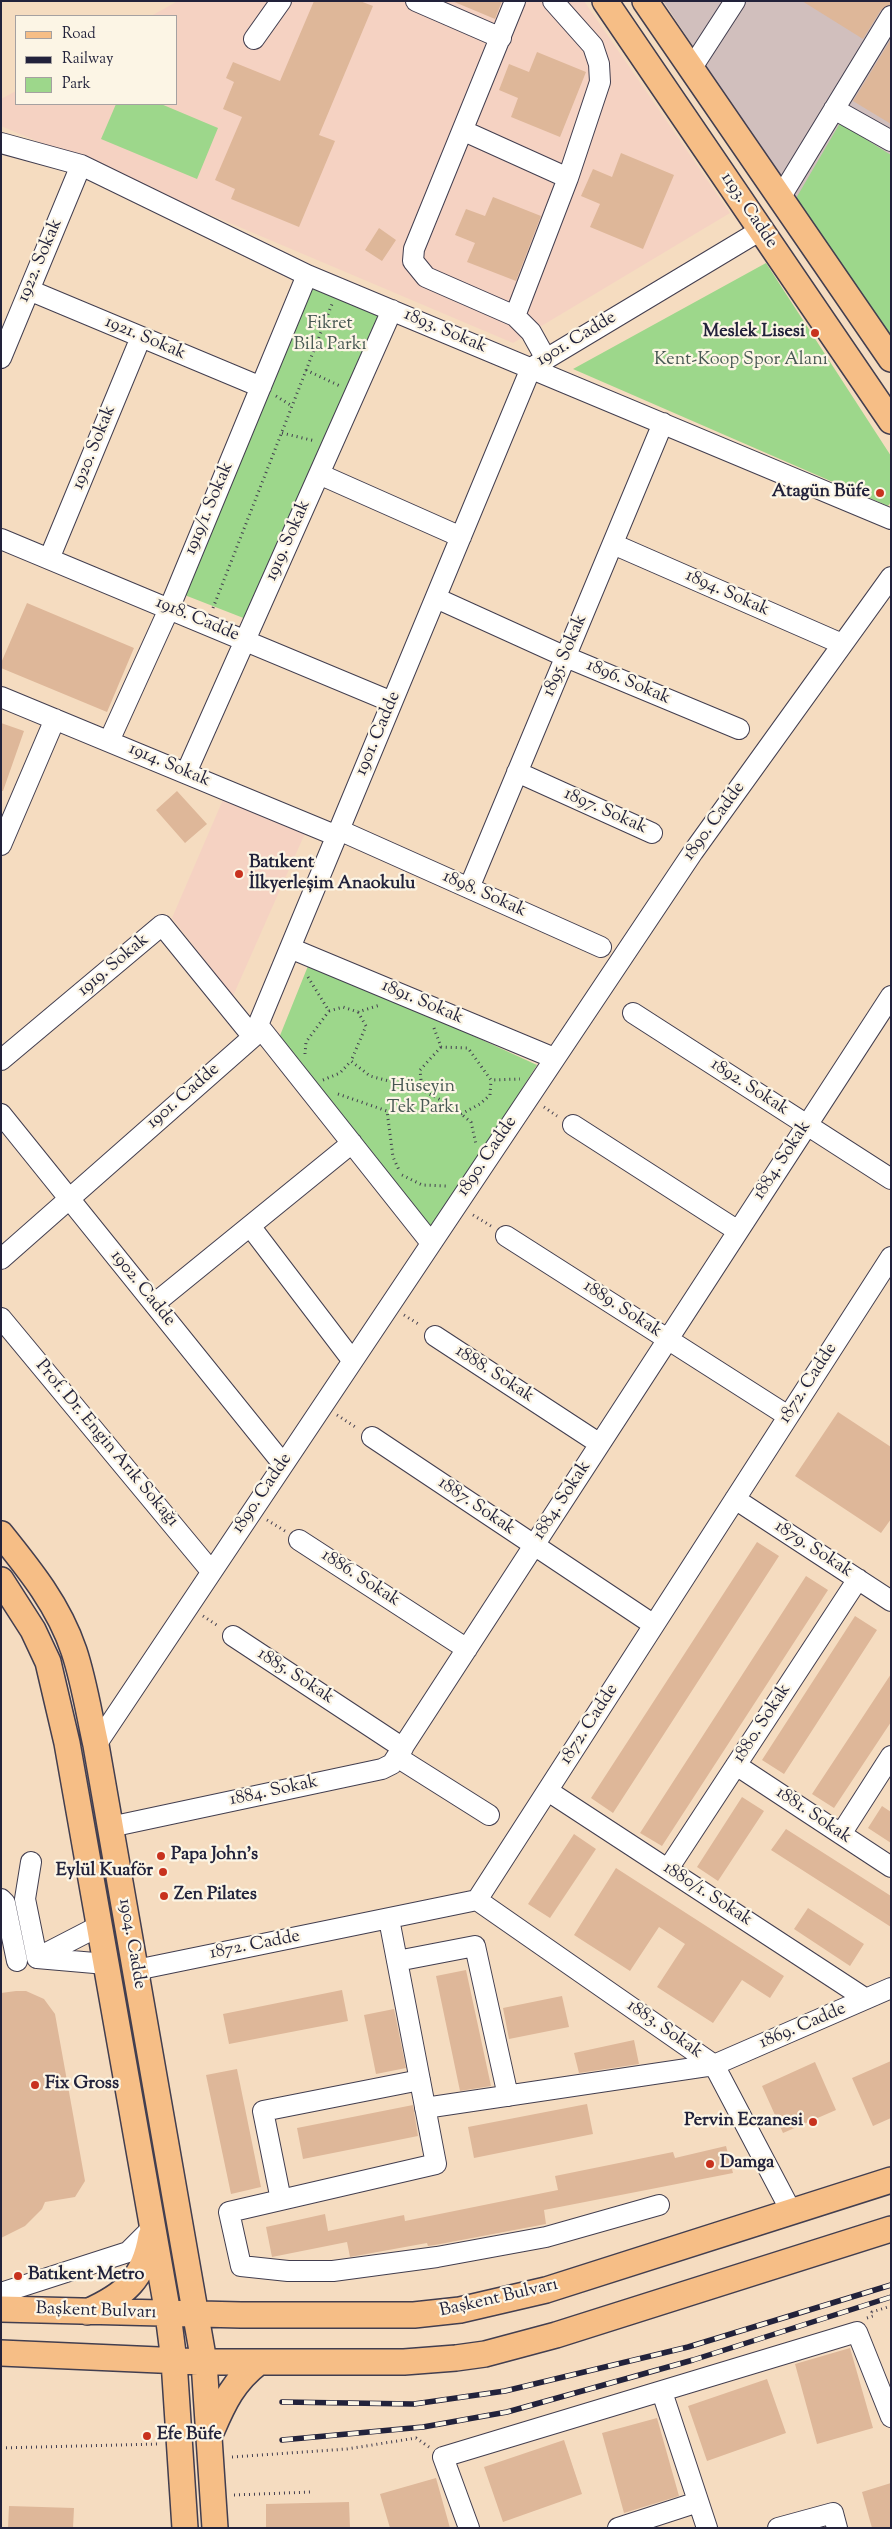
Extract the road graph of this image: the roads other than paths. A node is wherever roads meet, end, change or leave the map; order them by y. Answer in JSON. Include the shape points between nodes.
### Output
{"nodes":[{"id":1,"x":281,"y":1,"type":"edge"},
{"id":2,"x":416,"y":1,"type":"edge"},
{"id":3,"x":515,"y":1,"type":"edge"},
{"id":4,"x":553,"y":1,"type":"edge"},
{"id":5,"x":605,"y":1,"type":"edge"},
{"id":6,"x":645,"y":1,"type":"edge"},
{"id":7,"x":735,"y":1,"type":"edge"},
{"id":8,"x":891,"y":16,"type":"edge"},
{"id":9,"x":501,"y":38,"type":"junction"},
{"id":10,"x":254,"y":39,"type":"dead end"},
{"id":11,"x":691,"y":68,"type":"junction"},
{"id":12,"x":834,"y":109,"type":"junction"},
{"id":13,"x":464,"y":131,"type":"junction"},
{"id":14,"x":891,"y":141,"type":"edge"},
{"id":15,"x":1,"y":143,"type":"edge"},
{"id":16,"x":81,"y":165,"type":"junction"},
{"id":17,"x":568,"y":178,"type":"junction"},
{"id":18,"x":780,"y":198,"type":"junction"},
{"id":19,"x":761,"y":230,"type":"junction"},
{"id":20,"x":307,"y":275,"type":"junction"},
{"id":21,"x":29,"y":290,"type":"junction"},
{"id":22,"x":392,"y":310,"type":"junction"},
{"id":23,"x":515,"y":316,"type":"junction"},
{"id":24,"x":141,"y":337,"type":"junction"},
{"id":25,"x":1,"y":358,"type":"edge"},
{"id":26,"x":891,"y":359,"type":"edge"},
{"id":27,"x":539,"y":363,"type":"junction"},
{"id":28,"x":261,"y":387,"type":"junction"},
{"id":29,"x":891,"y":421,"type":"edge"},
{"id":30,"x":663,"y":423,"type":"junction"},
{"id":31,"x":319,"y":474,"type":"junction"},
{"id":32,"x":891,"y":519,"type":"edge"},
{"id":33,"x":461,"y":537,"type":"junction"},
{"id":34,"x":1,"y":539,"type":"edge"},
{"id":35,"x":613,"y":544,"type":"junction"},
{"id":36,"x":49,"y":559,"type":"junction"},
{"id":37,"x":891,"y":577,"type":"edge"},
{"id":38,"x":436,"y":598,"type":"junction"},
{"id":39,"x":169,"y":609,"type":"junction"},
{"id":40,"x":244,"y":640,"type":"junction"},
{"id":41,"x":842,"y":644,"type":"junction"},
{"id":42,"x":566,"y":657,"type":"junction"},
{"id":43,"x":1,"y":696,"type":"edge"},
{"id":44,"x":392,"y":702,"type":"junction"},
{"id":45,"x":56,"y":719,"type":"junction"},
{"id":46,"x":739,"y":729,"type":"dead end"},
{"id":47,"x":109,"y":741,"type":"junction"},
{"id":48,"x":517,"y":772,"type":"junction"},
{"id":49,"x":186,"y":773,"type":"junction"},
{"id":50,"x":338,"y":833,"type":"junction"},
{"id":51,"x":652,"y":833,"type":"dead end"},
{"id":52,"x":1,"y":845,"type":"edge"},
{"id":53,"x":469,"y":888,"type":"junction"},
{"id":54,"x":601,"y":947,"type":"dead end"},
{"id":55,"x":290,"y":948,"type":"junction"},
{"id":56,"x":891,"y":996,"type":"edge"},
{"id":57,"x":634,"y":1013,"type":"dead end"},
{"id":58,"x":256,"y":1031,"type":"junction"},
{"id":59,"x":554,"y":1058,"type":"junction"},
{"id":60,"x":1,"y":1060,"type":"edge"},
{"id":61,"x":1,"y":1114,"type":"edge"},
{"id":62,"x":807,"y":1125,"type":"junction"},
{"id":63,"x":573,"y":1126,"type":"road end"},
{"id":64,"x":352,"y":1143,"type":"junction"},
{"id":65,"x":891,"y":1179,"type":"edge"},
{"id":66,"x":70,"y":1198,"type":"junction"},
{"id":67,"x":250,"y":1226,"type":"junction"},
{"id":68,"x":738,"y":1230,"type":"junction"},
{"id":69,"x":506,"y":1236,"type":"road end"},
{"id":70,"x":431,"y":1243,"type":"junction"},
{"id":71,"x":891,"y":1257,"type":"edge"},
{"id":72,"x":1,"y":1259,"type":"edge"},
{"id":73,"x":154,"y":1304,"type":"junction"},
{"id":74,"x":1,"y":1318,"type":"edge"},
{"id":75,"x":435,"y":1336,"type":"road end"},
{"id":76,"x":668,"y":1339,"type":"junction"},
{"id":77,"x":352,"y":1360,"type":"junction"},
{"id":78,"x":788,"y":1416,"type":"junction"},
{"id":79,"x":372,"y":1437,"type":"road end"},
{"id":80,"x":600,"y":1444,"type":"junction"},
{"id":81,"x":282,"y":1464,"type":"junction"},
{"id":82,"x":735,"y":1499,"type":"junction"},
{"id":83,"x":1,"y":1534,"type":"edge"},
{"id":84,"x":299,"y":1540,"type":"road end"},
{"id":85,"x":534,"y":1546,"type":"junction"},
{"id":86,"x":211,"y":1571,"type":"junction"},
{"id":87,"x":858,"y":1579,"type":"junction"},
{"id":88,"x":1,"y":1580,"type":"edge"},
{"id":89,"x":891,"y":1601,"type":"edge"},
{"id":90,"x":654,"y":1625,"type":"junction"},
{"id":91,"x":233,"y":1636,"type":"road end"},
{"id":92,"x":468,"y":1649,"type":"junction"},
{"id":93,"x":96,"y":1745,"type":"junction"},
{"id":94,"x":400,"y":1752,"type":"junction"},
{"id":95,"x":891,"y":1756,"type":"edge"},
{"id":96,"x":736,"y":1765,"type":"junction"},
{"id":97,"x":548,"y":1791,"type":"junction"},
{"id":98,"x":489,"y":1814,"type":"dead end"},
{"id":99,"x":110,"y":1826,"type":"junction"},
{"id":100,"x":841,"y":1834,"type":"junction"},
{"id":101,"x":31,"y":1862,"type":"dead end"},
{"id":102,"x":891,"y":1867,"type":"edge"},
{"id":103,"x":668,"y":1869,"type":"junction"},
{"id":104,"x":1,"y":1899,"type":"edge"},
{"id":105,"x":476,"y":1900,"type":"junction"},
{"id":106,"x":389,"y":1919,"type":"junction"},
{"id":107,"x":99,"y":1926,"type":"junction"},
{"id":108,"x":37,"y":1958,"type":"junction"},
{"id":109,"x":18,"y":1961,"type":"dead end"},
{"id":110,"x":397,"y":1961,"type":"junction"},
{"id":111,"x":106,"y":1964,"type":"junction"},
{"id":112,"x":136,"y":1970,"type":"junction"},
{"id":113,"x":891,"y":1988,"type":"edge"},
{"id":114,"x":866,"y":1999,"type":"junction"},
{"id":115,"x":714,"y":2065,"type":"junction"},
{"id":116,"x":420,"y":2080,"type":"junction"},
{"id":117,"x":508,"y":2096,"type":"junction"},
{"id":118,"x":425,"y":2108,"type":"junction"},
{"id":119,"x":891,"y":2180,"type":"edge"},
{"id":120,"x":281,"y":2200,"type":"junction"},
{"id":121,"x":659,"y":2205,"type":"dead end"},
{"id":122,"x":792,"y":2213,"type":"junction"},
{"id":123,"x":152,"y":2226,"type":"junction"},
{"id":124,"x":891,"y":2229,"type":"edge"},
{"id":125,"x":1,"y":2281,"type":"edge"},
{"id":126,"x":1,"y":2293,"type":"edge"},
{"id":127,"x":1,"y":2309,"type":"edge"},
{"id":128,"x":86,"y":2312,"type":"junction"},
{"id":129,"x":168,"y":2314,"type":"junction"},
{"id":130,"x":197,"y":2314,"type":"junction"},
{"id":131,"x":1,"y":2353,"type":"edge"},
{"id":132,"x":174,"y":2361,"type":"junction"},
{"id":133,"x":204,"y":2362,"type":"junction"},
{"id":134,"x":259,"y":2362,"type":"junction"},
{"id":135,"x":662,"y":2392,"type":"junction"},
{"id":136,"x":891,"y":2417,"type":"edge"},
{"id":137,"x":210,"y":2446,"type":"junction"},
{"id":138,"x":698,"y":2502,"type":"junction"},
{"id":139,"x":185,"y":2528,"type":"edge"},
{"id":140,"x":215,"y":2528,"type":"edge"},
{"id":141,"x":469,"y":2528,"type":"edge"},
{"id":142,"x":618,"y":2528,"type":"edge"},
{"id":143,"x":707,"y":2528,"type":"edge"},
{"id":144,"x":778,"y":2528,"type":"edge"},
{"id":145,"x":838,"y":2528,"type":"edge"}],
"edges":[{"from":1,"to":10,"type":"street"},
{"from":2,"to":9,"type":"street"},
{"from":3,"to":9,"type":"street"},
{"from":4,"to":17,"type":"street","via":[[593,46],[599,64],[600,82]]},
{"from":5,"to":19,"type":"main road","name":"1193. Cadde"},
{"from":6,"to":11,"type":"main road","name":"1193. Cadde"},
{"from":7,"to":11,"type":"street"},
{"from":8,"to":12,"type":"street"},
{"from":9,"to":13,"type":"street"},
{"from":11,"to":18,"type":"main road","name":"1193. Cadde"},
{"from":12,"to":14,"type":"street"},
{"from":12,"to":18,"type":"street"},
{"from":13,"to":17,"type":"street"},
{"from":13,"to":23,"type":"street","via":[[414,249],[413,261],[426,277]]},
{"from":15,"to":16,"type":"street","name":"1893. Sokak"},
{"from":16,"to":20,"type":"street","name":"1893. Sokak"},
{"from":16,"to":21,"type":"street","name":"1922. Sokak"},
{"from":17,"to":23,"type":"street"},
{"from":18,"to":19,"type":"main road"},
{"from":18,"to":26,"type":"main road","name":"1193. Cadde"},
{"from":19,"to":27,"type":"street","name":"1901. Cadde"},
{"from":19,"to":29,"type":"main road","name":"1193. Cadde"},
{"from":20,"to":22,"type":"street","name":"1893. Sokak"},
{"from":20,"to":28,"type":"street","name":"1919/1. Sokak"},
{"from":21,"to":24,"type":"street","name":"1921. Sokak"},
{"from":21,"to":25,"type":"street","name":"1922. Sokak"},
{"from":22,"to":27,"type":"street","name":"1893. Sokak"},
{"from":22,"to":31,"type":"street","name":"1919. Sokak"},
{"from":23,"to":27,"type":"street","via":[[531,332]]},
{"from":24,"to":28,"type":"street","name":"1921. Sokak"},
{"from":24,"to":36,"type":"street","name":"1920. Sokak"},
{"from":27,"to":30,"type":"street","name":"1893. Sokak"},
{"from":27,"to":33,"type":"street","name":"1901. Cadde"},
{"from":28,"to":39,"type":"street","name":"1919/1. Sokak"},
{"from":30,"to":32,"type":"street","name":"1893. Sokak"},
{"from":30,"to":35,"type":"street","name":"1895. Sokak"},
{"from":31,"to":33,"type":"street"},
{"from":31,"to":40,"type":"street","name":"1919. Sokak"},
{"from":33,"to":38,"type":"street","name":"1901. Cadde"},
{"from":34,"to":36,"type":"street","name":"1918. Cadde"},
{"from":35,"to":41,"type":"street","name":"1894. Sokak"},
{"from":35,"to":42,"type":"street","name":"1895. Sokak"},
{"from":36,"to":39,"type":"street","name":"1918. Cadde"},
{"from":37,"to":41,"type":"street","name":"1890. Cadde"},
{"from":38,"to":42,"type":"street","name":"1896. Sokak"},
{"from":38,"to":44,"type":"street","name":"1901. Cadde"},
{"from":39,"to":40,"type":"street","name":"1918. Cadde"},
{"from":39,"to":47,"type":"street","name":"1919/1. Sokak"},
{"from":40,"to":44,"type":"street","name":"1918. Cadde"},
{"from":40,"to":49,"type":"street","name":"1919. Sokak"},
{"from":41,"to":59,"type":"street","name":"1890. Cadde","via":[[692,852]]},
{"from":42,"to":46,"type":"street","name":"1896. Sokak"},
{"from":42,"to":48,"type":"street","name":"1895. Sokak"},
{"from":43,"to":45,"type":"street","name":"1914. Sokak"},
{"from":44,"to":50,"type":"street","name":"1901. Cadde"},
{"from":45,"to":47,"type":"street","name":"1914. Sokak"},
{"from":45,"to":52,"type":"street"},
{"from":47,"to":49,"type":"street","name":"1914. Sokak"},
{"from":48,"to":51,"type":"street","name":"1897. Sokak"},
{"from":48,"to":53,"type":"street","name":"1895. Sokak"},
{"from":49,"to":50,"type":"street","name":"1914. Sokak"},
{"from":50,"to":53,"type":"street","name":"1898. Sokak"},
{"from":50,"to":55,"type":"street","name":"1901. Cadde"},
{"from":53,"to":54,"type":"street","name":"1898. Sokak"},
{"from":55,"to":58,"type":"street","name":"1901. Cadde"},
{"from":55,"to":59,"type":"street","name":"1891. Sokak"},
{"from":56,"to":62,"type":"street","name":"1884. Sokak"},
{"from":57,"to":62,"type":"street","name":"1892. Sokak"},
{"from":58,"to":60,"type":"street","name":"1919. Sokak","via":[[162,925]]},
{"from":58,"to":64,"type":"street"},
{"from":58,"to":66,"type":"street","name":"1901. Cadde"},
{"from":59,"to":70,"type":"street","name":"1890. Cadde"},
{"from":61,"to":66,"type":"street","name":"1902. Cadde"},
{"from":62,"to":65,"type":"street","name":"1892. Sokak"},
{"from":62,"to":68,"type":"street","name":"1884. Sokak"},
{"from":63,"to":68,"type":"street"},
{"from":64,"to":67,"type":"street"},
{"from":64,"to":70,"type":"street"},
{"from":66,"to":72,"type":"street","name":"1901. Cadde"},
{"from":66,"to":73,"type":"street","name":"1902. Cadde"},
{"from":67,"to":73,"type":"street"},
{"from":67,"to":77,"type":"street"},
{"from":68,"to":76,"type":"street","name":"1884. Sokak"},
{"from":69,"to":76,"type":"street","name":"1889. Sokak"},
{"from":70,"to":77,"type":"street","name":"1890. Cadde"},
{"from":71,"to":78,"type":"street","name":"1872. Cadde"},
{"from":73,"to":81,"type":"street","name":"1902. Cadde"},
{"from":74,"to":86,"type":"street","name":"Prof. Dr. Engin Arık Sokağı"},
{"from":75,"to":80,"type":"street","name":"1888. Sokak"},
{"from":76,"to":78,"type":"street","name":"1889. Sokak"},
{"from":76,"to":80,"type":"street","name":"1884. Sokak"},
{"from":77,"to":81,"type":"street","name":"1890. Cadde"},
{"from":78,"to":82,"type":"street","name":"1872. Cadde"},
{"from":79,"to":85,"type":"street","name":"1887. Sokak"},
{"from":80,"to":85,"type":"street","name":"1884. Sokak"},
{"from":81,"to":86,"type":"street","name":"1890. Cadde"},
{"from":82,"to":87,"type":"street","name":"1879. Sokak"},
{"from":82,"to":90,"type":"street","name":"1872. Cadde"},
{"from":83,"to":93,"type":"main road","name":"1904. Cadde","via":[[35,1576],[58,1614],[74,1652]]},
{"from":84,"to":92,"type":"street","name":"1886. Sokak"},
{"from":85,"to":90,"type":"street","name":"1887. Sokak"},
{"from":85,"to":92,"type":"street","name":"1884. Sokak"},
{"from":86,"to":93,"type":"street","name":"1890. Cadde"},
{"from":87,"to":89,"type":"street","name":"1879. Sokak"},
{"from":87,"to":96,"type":"street","name":"1880. Sokak"},
{"from":88,"to":107,"type":"main road","name":"1904. Cadde","via":[[33,1630],[48,1662],[67,1743]]},
{"from":90,"to":97,"type":"street","name":"1872. Cadde"},
{"from":91,"to":94,"type":"street","name":"1885. Sokak"},
{"from":92,"to":94,"type":"street","name":"1884. Sokak"},
{"from":93,"to":99,"type":"main road","name":"1904. Cadde"},
{"from":94,"to":98,"type":"street","name":"1885. Sokak"},
{"from":94,"to":99,"type":"street","name":"1884. Sokak","via":[[389,1766],[382,1769]]},
{"from":95,"to":100,"type":"street"},
{"from":96,"to":100,"type":"street","name":"1881. Sokak"},
{"from":96,"to":103,"type":"street","name":"1880. Sokak"},
{"from":97,"to":103,"type":"street","name":"1880/1. Sokak"},
{"from":97,"to":105,"type":"street","name":"1872. Cadde"},
{"from":99,"to":112,"type":"main road","name":"1904. Cadde"},
{"from":100,"to":102,"type":"street","name":"1881. Sokak"},
{"from":101,"to":108,"type":"street","via":[[25,1899]]},
{"from":103,"to":114,"type":"street","name":"1880/1. Sokak"},
{"from":104,"to":109,"type":"street","via":[[5,1904]]},
{"from":105,"to":106,"type":"street","name":"1872. Cadde"},
{"from":105,"to":115,"type":"street","name":"1883. Sokak"},
{"from":106,"to":110,"type":"street"},
{"from":106,"to":112,"type":"street","name":"1872. Cadde"},
{"from":107,"to":108,"type":"street"},
{"from":107,"to":111,"type":"main road","name":"1904. Cadde"},
{"from":108,"to":111,"type":"street"},
{"from":110,"to":116,"type":"street"},
{"from":110,"to":117,"type":"street","via":[[475,1946]]},
{"from":111,"to":123,"type":"main road","name":"1904. Cadde"},
{"from":112,"to":130,"type":"main road","name":"1904. Cadde"},
{"from":113,"to":114,"type":"street","name":"1869. Cadde"},
{"from":114,"to":115,"type":"street","name":"1869. Cadde"},
{"from":115,"to":117,"type":"street","name":"1869. Cadde"},
{"from":115,"to":122,"type":"street","name":"1883. Sokak"},
{"from":116,"to":118,"type":"street"},
{"from":116,"to":120,"type":"street","via":[[263,2111]]},
{"from":117,"to":118,"type":"street","name":"1869. Cadde"},
{"from":118,"to":120,"type":"street","via":[[436,2164]]},
{"from":119,"to":122,"type":"main road","name":"Başkent Bulvarı"},
{"from":120,"to":121,"type":"street","via":[[228,2212],[241,2266],[333,2271],[437,2257],[546,2237]]},
{"from":122,"to":130,"type":"main road","name":"Başkent Bulvarı","via":[[516,2299],[460,2310],[414,2315]]},
{"from":123,"to":125,"type":"street","via":[[123,2242]]},
{"from":123,"to":126,"type":"street","via":[[128,2252]]},
{"from":123,"to":128,"type":"main road","via":[[148,2252],[136,2279],[113,2299]]},
{"from":123,"to":129,"type":"main road","name":"1904. Cadde"},
{"from":124,"to":134,"type":"main road","via":[[486,2354],[404,2362]]},
{"from":127,"to":128,"type":"main road","name":"Başkent Bulvarı"},
{"from":128,"to":129,"type":"main road","name":"Başkent Bulvarı"},
{"from":129,"to":130,"type":"main road","name":"Başkent Bulvarı"},
{"from":129,"to":132,"type":"main road","name":"1904. Cadde"},
{"from":130,"to":133,"type":"main road","name":"1904. Cadde"},
{"from":131,"to":132,"type":"main road"},
{"from":132,"to":133,"type":"main road"},
{"from":132,"to":139,"type":"main road","name":"1904. Cadde"},
{"from":133,"to":134,"type":"main road"},
{"from":133,"to":137,"type":"main road","name":"1904. Cadde"},
{"from":134,"to":137,"type":"main road","via":[[236,2382],[223,2403]]},
{"from":135,"to":136,"type":"street","via":[[858,2332]]},
{"from":135,"to":138,"type":"street"},
{"from":135,"to":141,"type":"street","via":[[443,2457]]},
{"from":137,"to":140,"type":"main road","name":"1904. Cadde"},
{"from":138,"to":142,"type":"street"},
{"from":138,"to":143,"type":"street"},
{"from":144,"to":145,"type":"street","via":[[833,2513]]}]}
